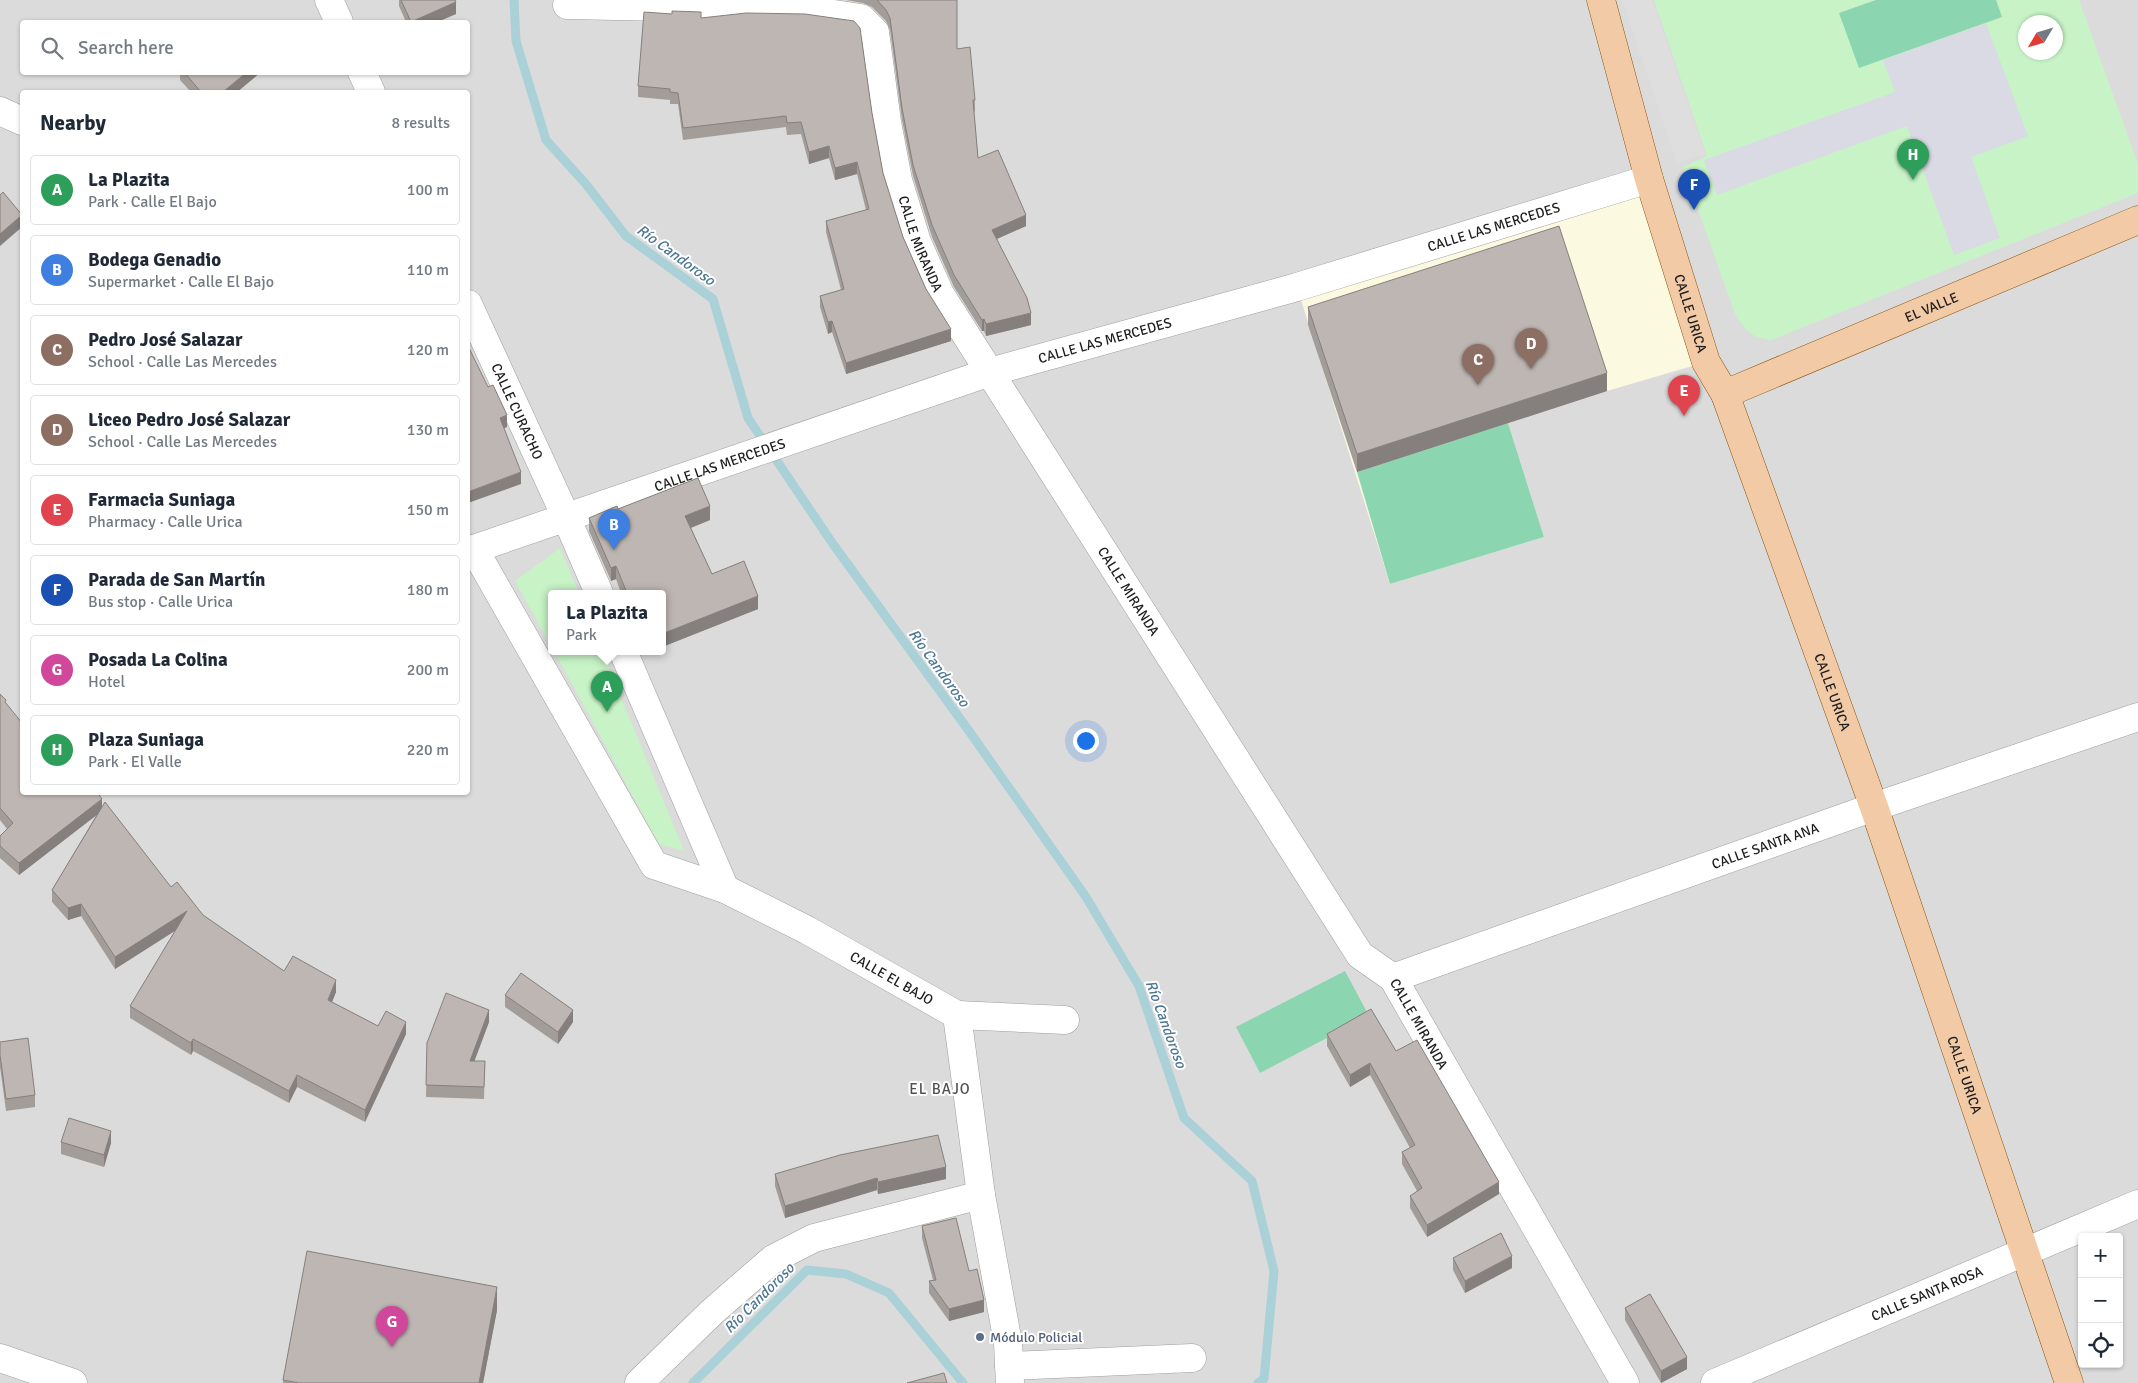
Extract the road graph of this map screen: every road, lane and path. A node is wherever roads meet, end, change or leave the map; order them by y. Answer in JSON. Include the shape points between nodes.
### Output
{"nodes":[{"id":1,"x":329,"y":0,"type":"edge"},
{"id":2,"x":1601,"y":0,"type":"edge"},
{"id":3,"x":567,"y":4,"type":"dead end"},
{"id":4,"x":338,"y":20,"type":"edge"},
{"id":5,"x":363,"y":75,"type":"edge"},
{"id":6,"x":370,"y":90,"type":"edge"},
{"id":7,"x":0,"y":110,"type":"edge"},
{"id":8,"x":20,"y":121,"type":"edge"},
{"id":9,"x":1649,"y":179,"type":"junction"},
{"id":10,"x":2138,"y":220,"type":"edge"},
{"id":11,"x":470,"y":308,"type":"edge"},
{"id":12,"x":990,"y":372,"type":"junction"},
{"id":13,"x":1725,"y":394,"type":"junction"},
{"id":14,"x":566,"y":517,"type":"junction"},
{"id":15,"x":471,"y":550,"type":"edge"},
{"id":16,"x":598,"y":590,"type":"edge"},
{"id":17,"x":625,"y":655,"type":"edge"},
{"id":18,"x":2138,"y":717,"type":"edge"},
{"id":19,"x":1874,"y":807,"type":"junction"},
{"id":20,"x":725,"y":889,"type":"junction"},
{"id":21,"x":1392,"y":978,"type":"junction"},
{"id":22,"x":957,"y":1015,"type":"junction"},
{"id":23,"x":1065,"y":1020,"type":"dead end"},
{"id":24,"x":981,"y":1195,"type":"junction"},
{"id":25,"x":2138,"y":1204,"type":"edge"},
{"id":26,"x":2025,"y":1251,"type":"junction"},
{"id":27,"x":0,"y":1358,"type":"edge"},
{"id":28,"x":1192,"y":1358,"type":"dead end"},
{"id":29,"x":1010,"y":1375,"type":"edge"},
{"id":30,"x":73,"y":1383,"type":"edge"},
{"id":31,"x":639,"y":1383,"type":"edge"},
{"id":32,"x":1626,"y":1383,"type":"edge"},
{"id":33,"x":1715,"y":1383,"type":"edge"},
{"id":34,"x":2070,"y":1383,"type":"edge"}],
"edges":[{"from":1,"to":4,"type":"street"},
{"from":2,"to":9,"type":"main road","name":"CALLE URICA"},
{"from":3,"to":12,"type":"street","name":"CALLE MIRANDA","via":[[806,10],[861,18],[875,32],[886,122],[898,180],[917,242],[940,294]]},
{"from":5,"to":6,"type":"street"},
{"from":7,"to":8,"type":"street"},
{"from":9,"to":12,"type":"street","name":"CALLE LAS MERCEDES","via":[[1297,287]]},
{"from":9,"to":13,"type":"main road","name":"CALLE URICA","via":[[1706,362]]},
{"from":10,"to":13,"type":"main road","name":"EL VALLE"},
{"from":11,"to":14,"type":"street","name":"CALLE CURACHO"},
{"from":12,"to":14,"type":"street","name":"CALLE LAS MERCEDES"},
{"from":12,"to":21,"type":"street","name":"CALLE MIRANDA","via":[[1360,955]]},
{"from":13,"to":19,"type":"main road","name":"CALLE URICA"},
{"from":14,"to":15,"type":"street","name":"CALLE LAS MERCEDES"},
{"from":14,"to":16,"type":"street"},
{"from":15,"to":20,"type":"street","name":"CALLE EL BAJO","via":[[654,865]]},
{"from":17,"to":20,"type":"street"},
{"from":18,"to":19,"type":"street","name":"CALLE SANTA ANA"},
{"from":19,"to":21,"type":"street","name":"CALLE SANTA ANA"},
{"from":19,"to":26,"type":"main road","name":"CALLE URICA"},
{"from":20,"to":22,"type":"street","name":"CALLE EL BAJO","via":[[807,930]]},
{"from":21,"to":32,"type":"street","name":"CALLE MIRANDA"},
{"from":22,"to":23,"type":"street"},
{"from":22,"to":24,"type":"street"},
{"from":24,"to":29,"type":"street","via":[[1008,1343]]},
{"from":24,"to":31,"type":"street","via":[[814,1238],[773,1259],[712,1312]]},
{"from":25,"to":26,"type":"street","name":"CALLE SANTA ROSA"},
{"from":26,"to":33,"type":"street","name":"CALLE SANTA ROSA"},
{"from":26,"to":34,"type":"main road","name":"CALLE URICA"},
{"from":27,"to":30,"type":"street"},
{"from":28,"to":29,"type":"street"}]}
